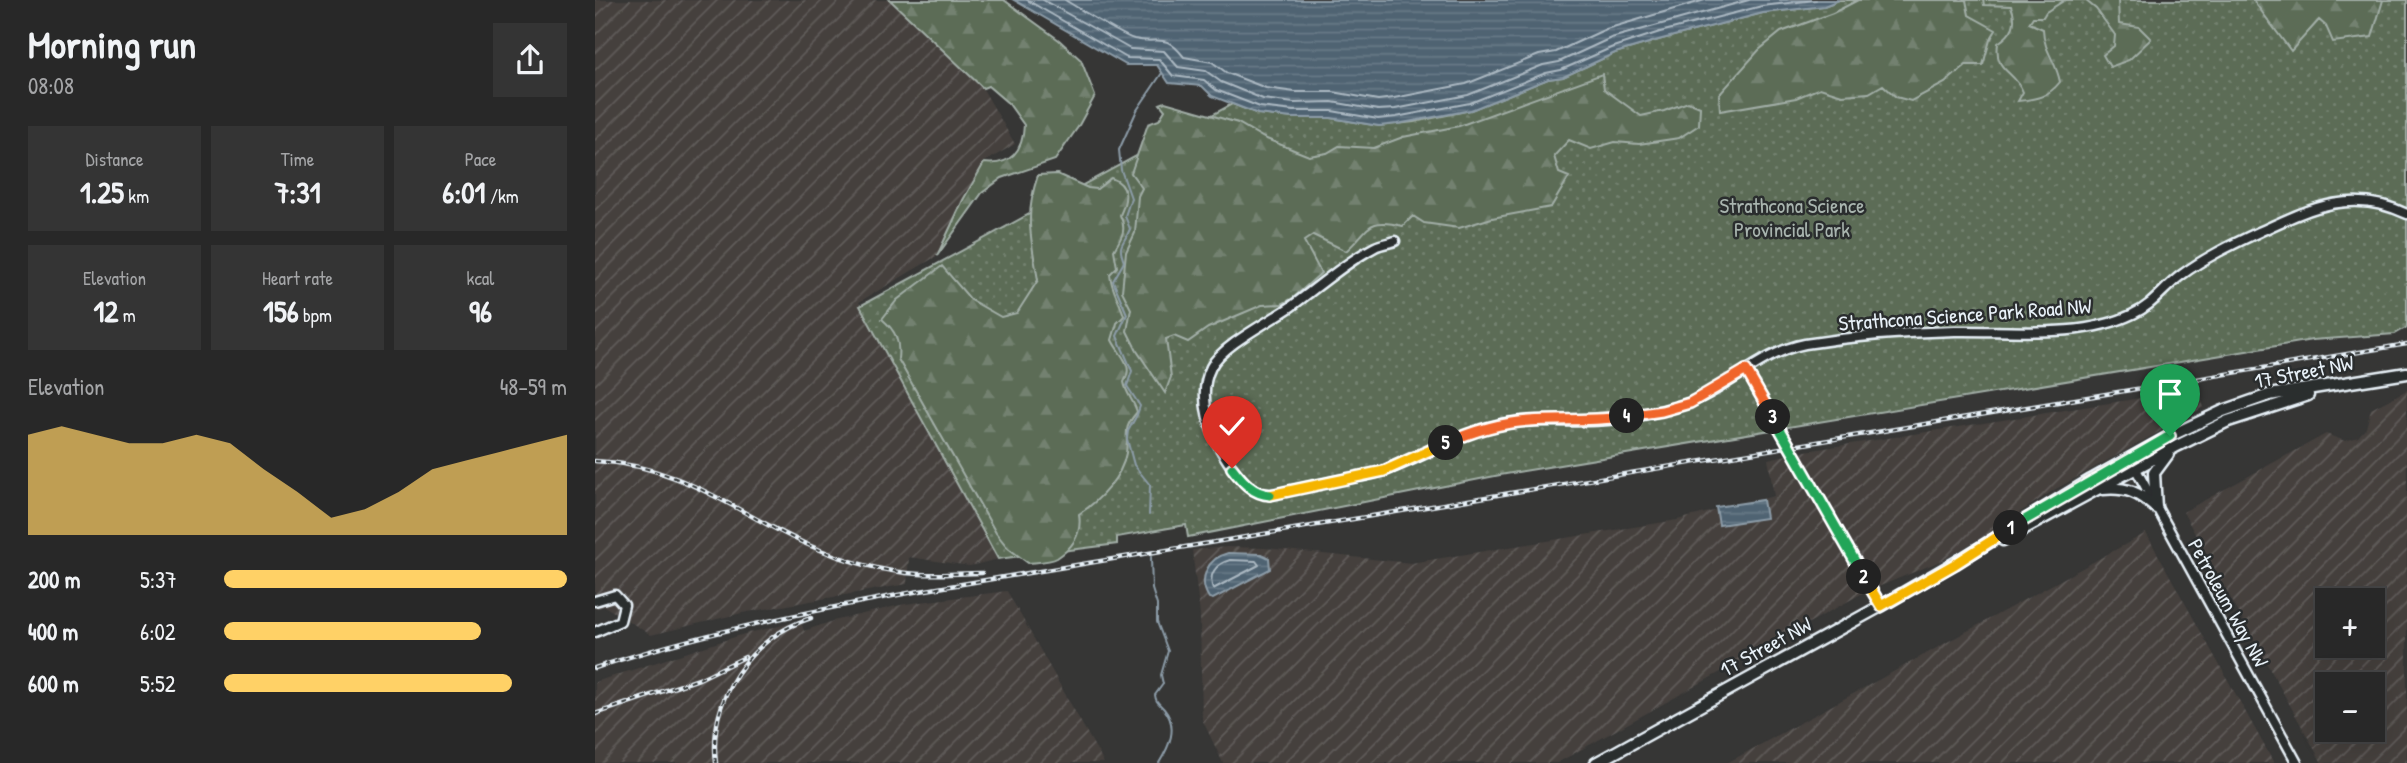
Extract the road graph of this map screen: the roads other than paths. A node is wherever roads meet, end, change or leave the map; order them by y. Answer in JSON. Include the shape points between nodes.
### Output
{"nodes":[{"id":1,"x":2407,"y":214,"type":"edge"},
{"id":2,"x":1395,"y":241,"type":"dead end"},
{"id":3,"x":1746,"y":370,"type":"junction"},
{"id":4,"x":2407,"y":373,"type":"edge"},
{"id":5,"x":2352,"y":382,"type":"junction"},
{"id":6,"x":2175,"y":447,"type":"junction"},
{"id":7,"x":2132,"y":463,"type":"junction"},
{"id":8,"x":2098,"y":489,"type":"junction"},
{"id":9,"x":2156,"y":508,"type":"junction"},
{"id":10,"x":1955,"y":564,"type":"junction"},
{"id":11,"x":595,"y":601,"type":"edge"},
{"id":12,"x":1881,"y":606,"type":"junction"},
{"id":13,"x":595,"y":632,"type":"edge"},
{"id":14,"x":1596,"y":763,"type":"edge"},
{"id":15,"x":2297,"y":763,"type":"edge"}],
"edges":[{"from":1,"to":3,"type":"street","name":"Strathcona Science Park Road NW","via":[[2366,202],[2332,203],[2307,210],[2219,251],[2132,315],[2098,325],[1861,335],[1801,345]]},
{"from":2,"to":3,"type":"street","name":"Strathcona Science Park Road NW","via":[[1377,246],[1338,271],[1228,349],[1212,366],[1205,388],[1215,441],[1240,478],[1257,492],[1274,494],[1384,471],[1497,425],[1603,420],[1679,407]]},
{"from":3,"to":12,"type":"street"},
{"from":4,"to":5,"type":"main road","name":"17 Street NW"},
{"from":5,"to":6,"type":"main road","name":"17 Street NW","via":[[2228,421]]},
{"from":5,"to":7,"type":"main road","name":"17 Street NW","via":[[2269,395],[2234,407],[2170,436]]},
{"from":6,"to":7,"type":"main road","name":"17 Street NW"},
{"from":6,"to":9,"type":"main road","via":[[2154,473]]},
{"from":7,"to":8,"type":"main road","name":"17 Street NW"},
{"from":7,"to":9,"type":"street","name":"Petroleum Way NW"},
{"from":7,"to":10,"type":"main road","name":"17 Street NW","via":[[2034,513]]},
{"from":8,"to":9,"type":"main road","via":[[2133,490]]},
{"from":8,"to":10,"type":"main road","name":"17 Street NW"},
{"from":9,"to":15,"type":"street","name":"Petroleum Way NW"},
{"from":10,"to":12,"type":"main road","name":"17 Street NW"},
{"from":11,"to":13,"type":"street","via":[[615,595],[624,605],[620,621]]},
{"from":12,"to":14,"type":"main road","name":"17 Street NW"}]}
